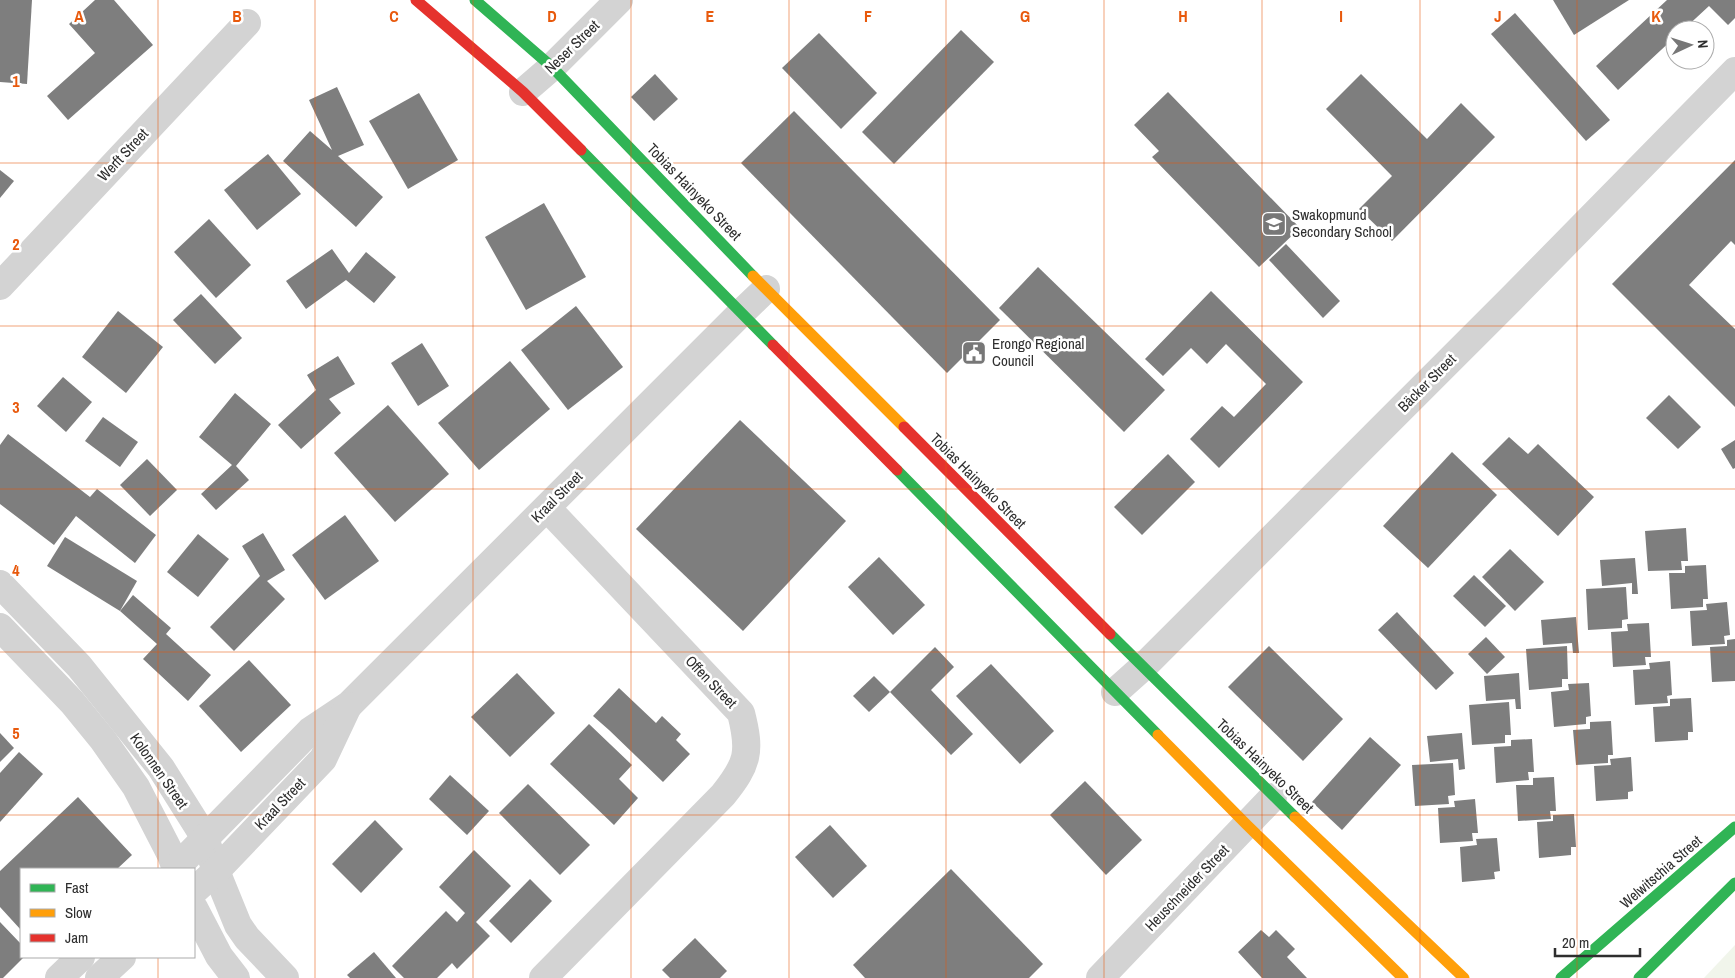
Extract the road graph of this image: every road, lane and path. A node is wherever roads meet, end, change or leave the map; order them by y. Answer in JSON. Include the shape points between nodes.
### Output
{"nodes":[{"id":1,"x":416,"y":0,"type":"edge"},
{"id":2,"x":475,"y":0,"type":"edge"},
{"id":3,"x":619,"y":0,"type":"edge"},
{"id":4,"x":247,"y":23,"type":"dead end"},
{"id":5,"x":552,"y":67,"type":"junction"},
{"id":6,"x":1735,"y":71,"type":"edge"},
{"id":7,"x":523,"y":92,"type":"junction"},
{"id":8,"x":0,"y":286,"type":"edge"},
{"id":9,"x":766,"y":289,"type":"junction"},
{"id":10,"x":741,"y":313,"type":"junction"},
{"id":11,"x":547,"y":508,"type":"junction"},
{"id":12,"x":0,"y":584,"type":"edge"},
{"id":13,"x":0,"y":627,"type":"edge"},
{"id":14,"x":1143,"y":667,"type":"junction"},
{"id":15,"x":1115,"y":692,"type":"junction"},
{"id":16,"x":349,"y":705,"type":"junction"},
{"id":17,"x":1273,"y":797,"type":"junction"},
{"id":18,"x":1247,"y":825,"type":"junction"},
{"id":19,"x":1735,"y":827,"type":"edge"},
{"id":20,"x":205,"y":838,"type":"junction"},
{"id":21,"x":175,"y":868,"type":"edge"},
{"id":22,"x":176,"y":868,"type":"edge"},
{"id":23,"x":216,"y":871,"type":"junction"},
{"id":24,"x":1735,"y":883,"type":"edge"},
{"id":25,"x":195,"y":890,"type":"edge"},
{"id":26,"x":195,"y":910,"type":"edge"},
{"id":27,"x":1667,"y":952,"type":"junction"},
{"id":28,"x":80,"y":958,"type":"edge"},
{"id":29,"x":121,"y":958,"type":"edge"},
{"id":30,"x":1662,"y":969,"type":"dead end"},
{"id":31,"x":58,"y":978,"type":"edge"},
{"id":32,"x":99,"y":978,"type":"edge"},
{"id":33,"x":236,"y":978,"type":"edge"},
{"id":34,"x":285,"y":978,"type":"edge"},
{"id":35,"x":543,"y":978,"type":"edge"},
{"id":36,"x":1100,"y":978,"type":"edge"},
{"id":37,"x":1403,"y":978,"type":"edge"},
{"id":38,"x":1464,"y":978,"type":"edge"},
{"id":39,"x":1561,"y":978,"type":"edge"},
{"id":40,"x":1639,"y":978,"type":"edge"}],
"edges":[{"from":1,"to":7,"type":"street"},
{"from":2,"to":5,"type":"street","name":"Tobias Hainyeko Street"},
{"from":3,"to":5,"type":"street","name":"Neser Street"},
{"from":4,"to":8,"type":"street","name":"Werft Street"},
{"from":5,"to":7,"type":"street","name":"Neser Street"},
{"from":5,"to":9,"type":"street","name":"Tobias Hainyeko Street"},
{"from":6,"to":14,"type":"street","name":"Bäcker Street"},
{"from":7,"to":10,"type":"street"},
{"from":9,"to":10,"type":"street","name":"Kraal Street"},
{"from":9,"to":14,"type":"street","name":"Tobias Hainyeko Street"},
{"from":10,"to":11,"type":"street","name":"Kraal Street"},
{"from":10,"to":15,"type":"street"},
{"from":11,"to":16,"type":"street","name":"Kraal Street"},
{"from":11,"to":35,"type":"street","name":"Offen Street","via":[[740,713],[746,734],[746,757],[723,795]]},
{"from":12,"to":20,"type":"street","name":"Kolonnen Street","via":[[79,666],[161,768]]},
{"from":13,"to":21,"type":"street","name":"Kolonnen Street","via":[[72,702],[103,740],[136,787]]},
{"from":14,"to":15,"type":"street","name":"Bäcker Street"},
{"from":14,"to":17,"type":"street","name":"Tobias Hainyeko Street"},
{"from":15,"to":18,"type":"street"},
{"from":16,"to":20,"type":"street","name":"Kraal Street","via":[[310,731]]},
{"from":16,"to":23,"type":"street","name":"Kraal Street","via":[[323,759]]},
{"from":17,"to":18,"type":"street","name":"Heuschneider Street"},
{"from":17,"to":38,"type":"street","name":"Tobias Hainyeko Street"},
{"from":18,"to":36,"type":"street","name":"Heuschneider Street"},
{"from":18,"to":37,"type":"street"},
{"from":19,"to":39,"type":"street","name":"Welwitschia Street"},
{"from":20,"to":22,"type":"street","name":"Kraal Street"},
{"from":20,"to":23,"type":"street","name":"Kolonnen Street"},
{"from":23,"to":25,"type":"street","name":"Kraal Street"},
{"from":23,"to":34,"type":"street","name":"Kolonnen Street","via":[[247,938]]},
{"from":24,"to":27,"type":"street"},
{"from":26,"to":33,"type":"street","via":[[219,956]]},
{"from":27,"to":30,"type":"street"},
{"from":27,"to":40,"type":"street"},
{"from":28,"to":31,"type":"street"},
{"from":29,"to":32,"type":"street"}]}
